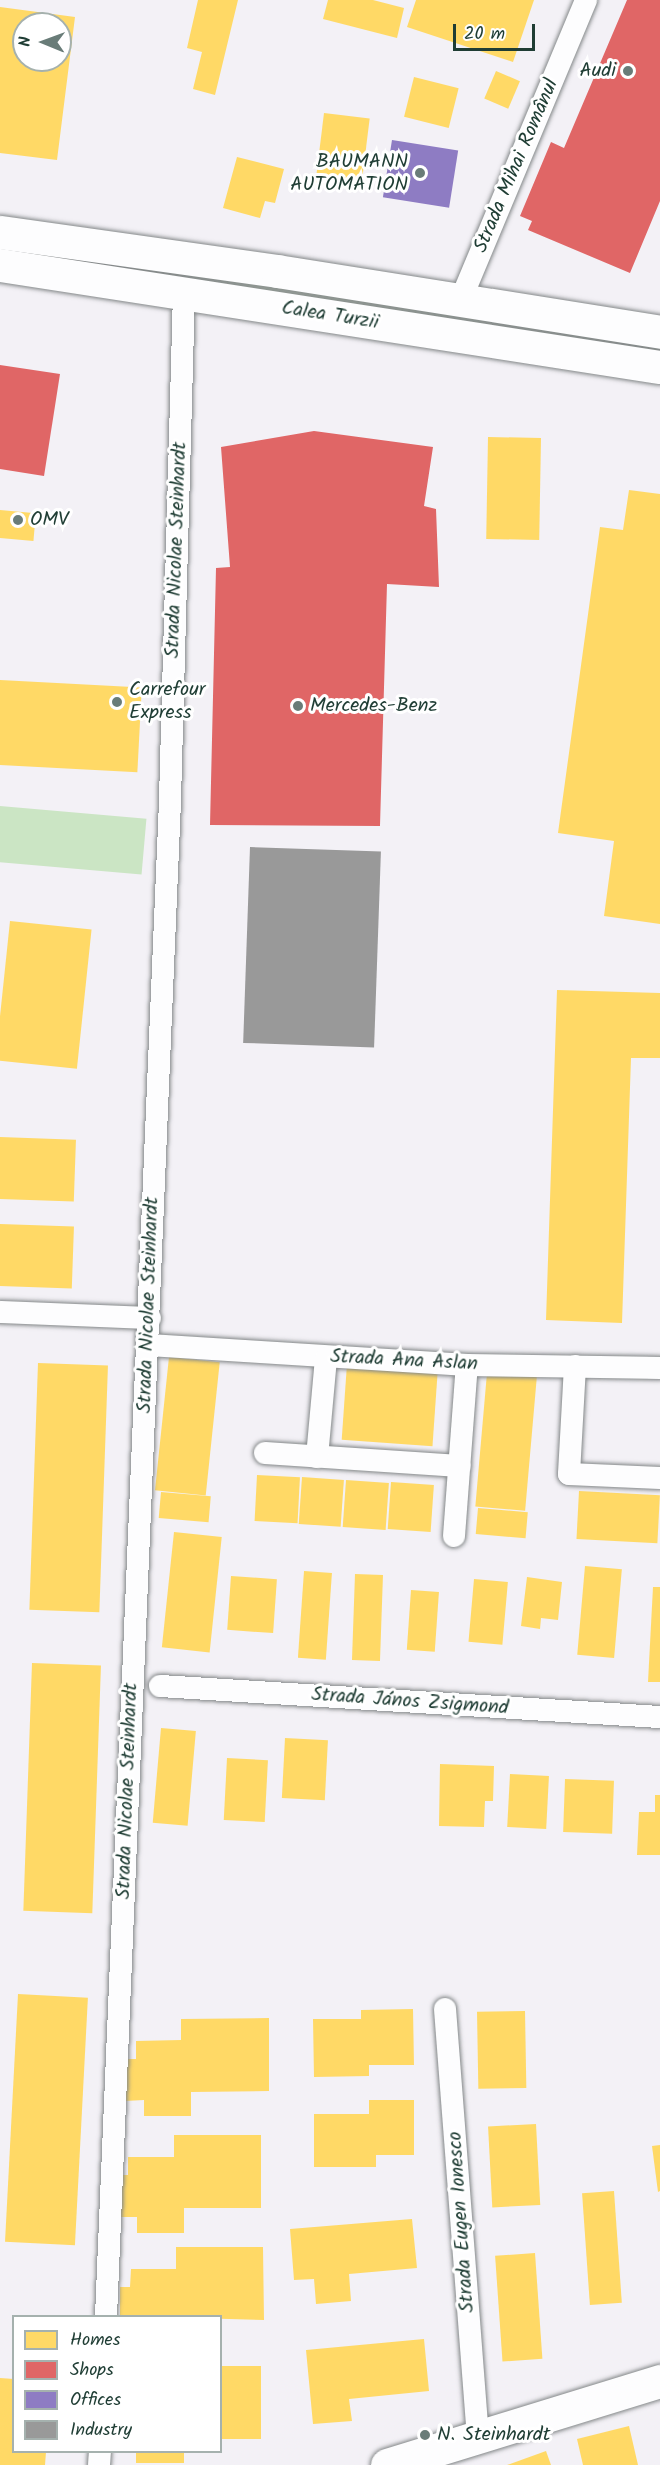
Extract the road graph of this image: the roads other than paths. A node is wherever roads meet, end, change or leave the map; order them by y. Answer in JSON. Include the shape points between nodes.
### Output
{"nodes":[{"id":1,"x":586,"y":0,"type":"edge"},
{"id":2,"x":0,"y":232,"type":"edge"},
{"id":3,"x":0,"y":265,"type":"edge"},
{"id":4,"x":184,"y":294,"type":"junction"},
{"id":5,"x":461,"y":299,"type":"junction"},
{"id":6,"x":660,"y":332,"type":"edge"},
{"id":7,"x":660,"y":367,"type":"edge"},
{"id":8,"x":0,"y":1312,"type":"edge"},
{"id":9,"x":150,"y":1318,"type":"junction"},
{"id":10,"x":149,"y":1345,"type":"junction"},
{"id":11,"x":327,"y":1358,"type":"junction"},
{"id":12,"x":466,"y":1365,"type":"junction"},
{"id":13,"x":575,"y":1366,"type":"junction"},
{"id":14,"x":660,"y":1368,"type":"edge"},
{"id":15,"x":265,"y":1453,"type":"dead end"},
{"id":16,"x":317,"y":1457,"type":"junction"},
{"id":17,"x":460,"y":1467,"type":"junction"},
{"id":18,"x":660,"y":1478,"type":"edge"},
{"id":19,"x":454,"y":1536,"type":"dead end"},
{"id":20,"x":160,"y":1686,"type":"dead end"},
{"id":21,"x":660,"y":1717,"type":"edge"},
{"id":22,"x":445,"y":2009,"type":"dead end"},
{"id":23,"x":106,"y":2315,"type":"edge"},
{"id":24,"x":660,"y":2381,"type":"edge"},
{"id":25,"x":478,"y":2435,"type":"junction"},
{"id":26,"x":387,"y":2465,"type":"edge"}],
"edges":[{"from":1,"to":5,"type":"street","name":"Strada Mihai Românul"},
{"from":2,"to":5,"type":"main road","name":"Calea Turzii"},
{"from":3,"to":4,"type":"main road","name":"Calea Turzii"},
{"from":4,"to":7,"type":"main road","name":"Calea Turzii"},
{"from":4,"to":9,"type":"street","name":"Strada Nicolae Steinhardt"},
{"from":5,"to":6,"type":"main road","name":"Calea Turzii"},
{"from":8,"to":9,"type":"street"},
{"from":9,"to":10,"type":"street","name":"Strada Nicolae Steinhardt"},
{"from":10,"to":11,"type":"street","name":"Strada Ana Aslan"},
{"from":10,"to":23,"type":"street","name":"Strada Nicolae Steinhardt"},
{"from":11,"to":12,"type":"street","name":"Strada Ana Aslan"},
{"from":11,"to":16,"type":"street"},
{"from":12,"to":13,"type":"street","name":"Strada Ana Aslan"},
{"from":12,"to":17,"type":"street"},
{"from":13,"to":14,"type":"street","name":"Strada Ana Aslan"},
{"from":13,"to":18,"type":"street","via":[[569,1474]]},
{"from":15,"to":16,"type":"street"},
{"from":16,"to":17,"type":"street"},
{"from":17,"to":19,"type":"street"},
{"from":20,"to":21,"type":"street","name":"Strada János Zsigmond"},
{"from":22,"to":25,"type":"street","name":"Strada Eugen Ionesco"},
{"from":24,"to":25,"type":"main road"},
{"from":25,"to":26,"type":"main road"}]}
